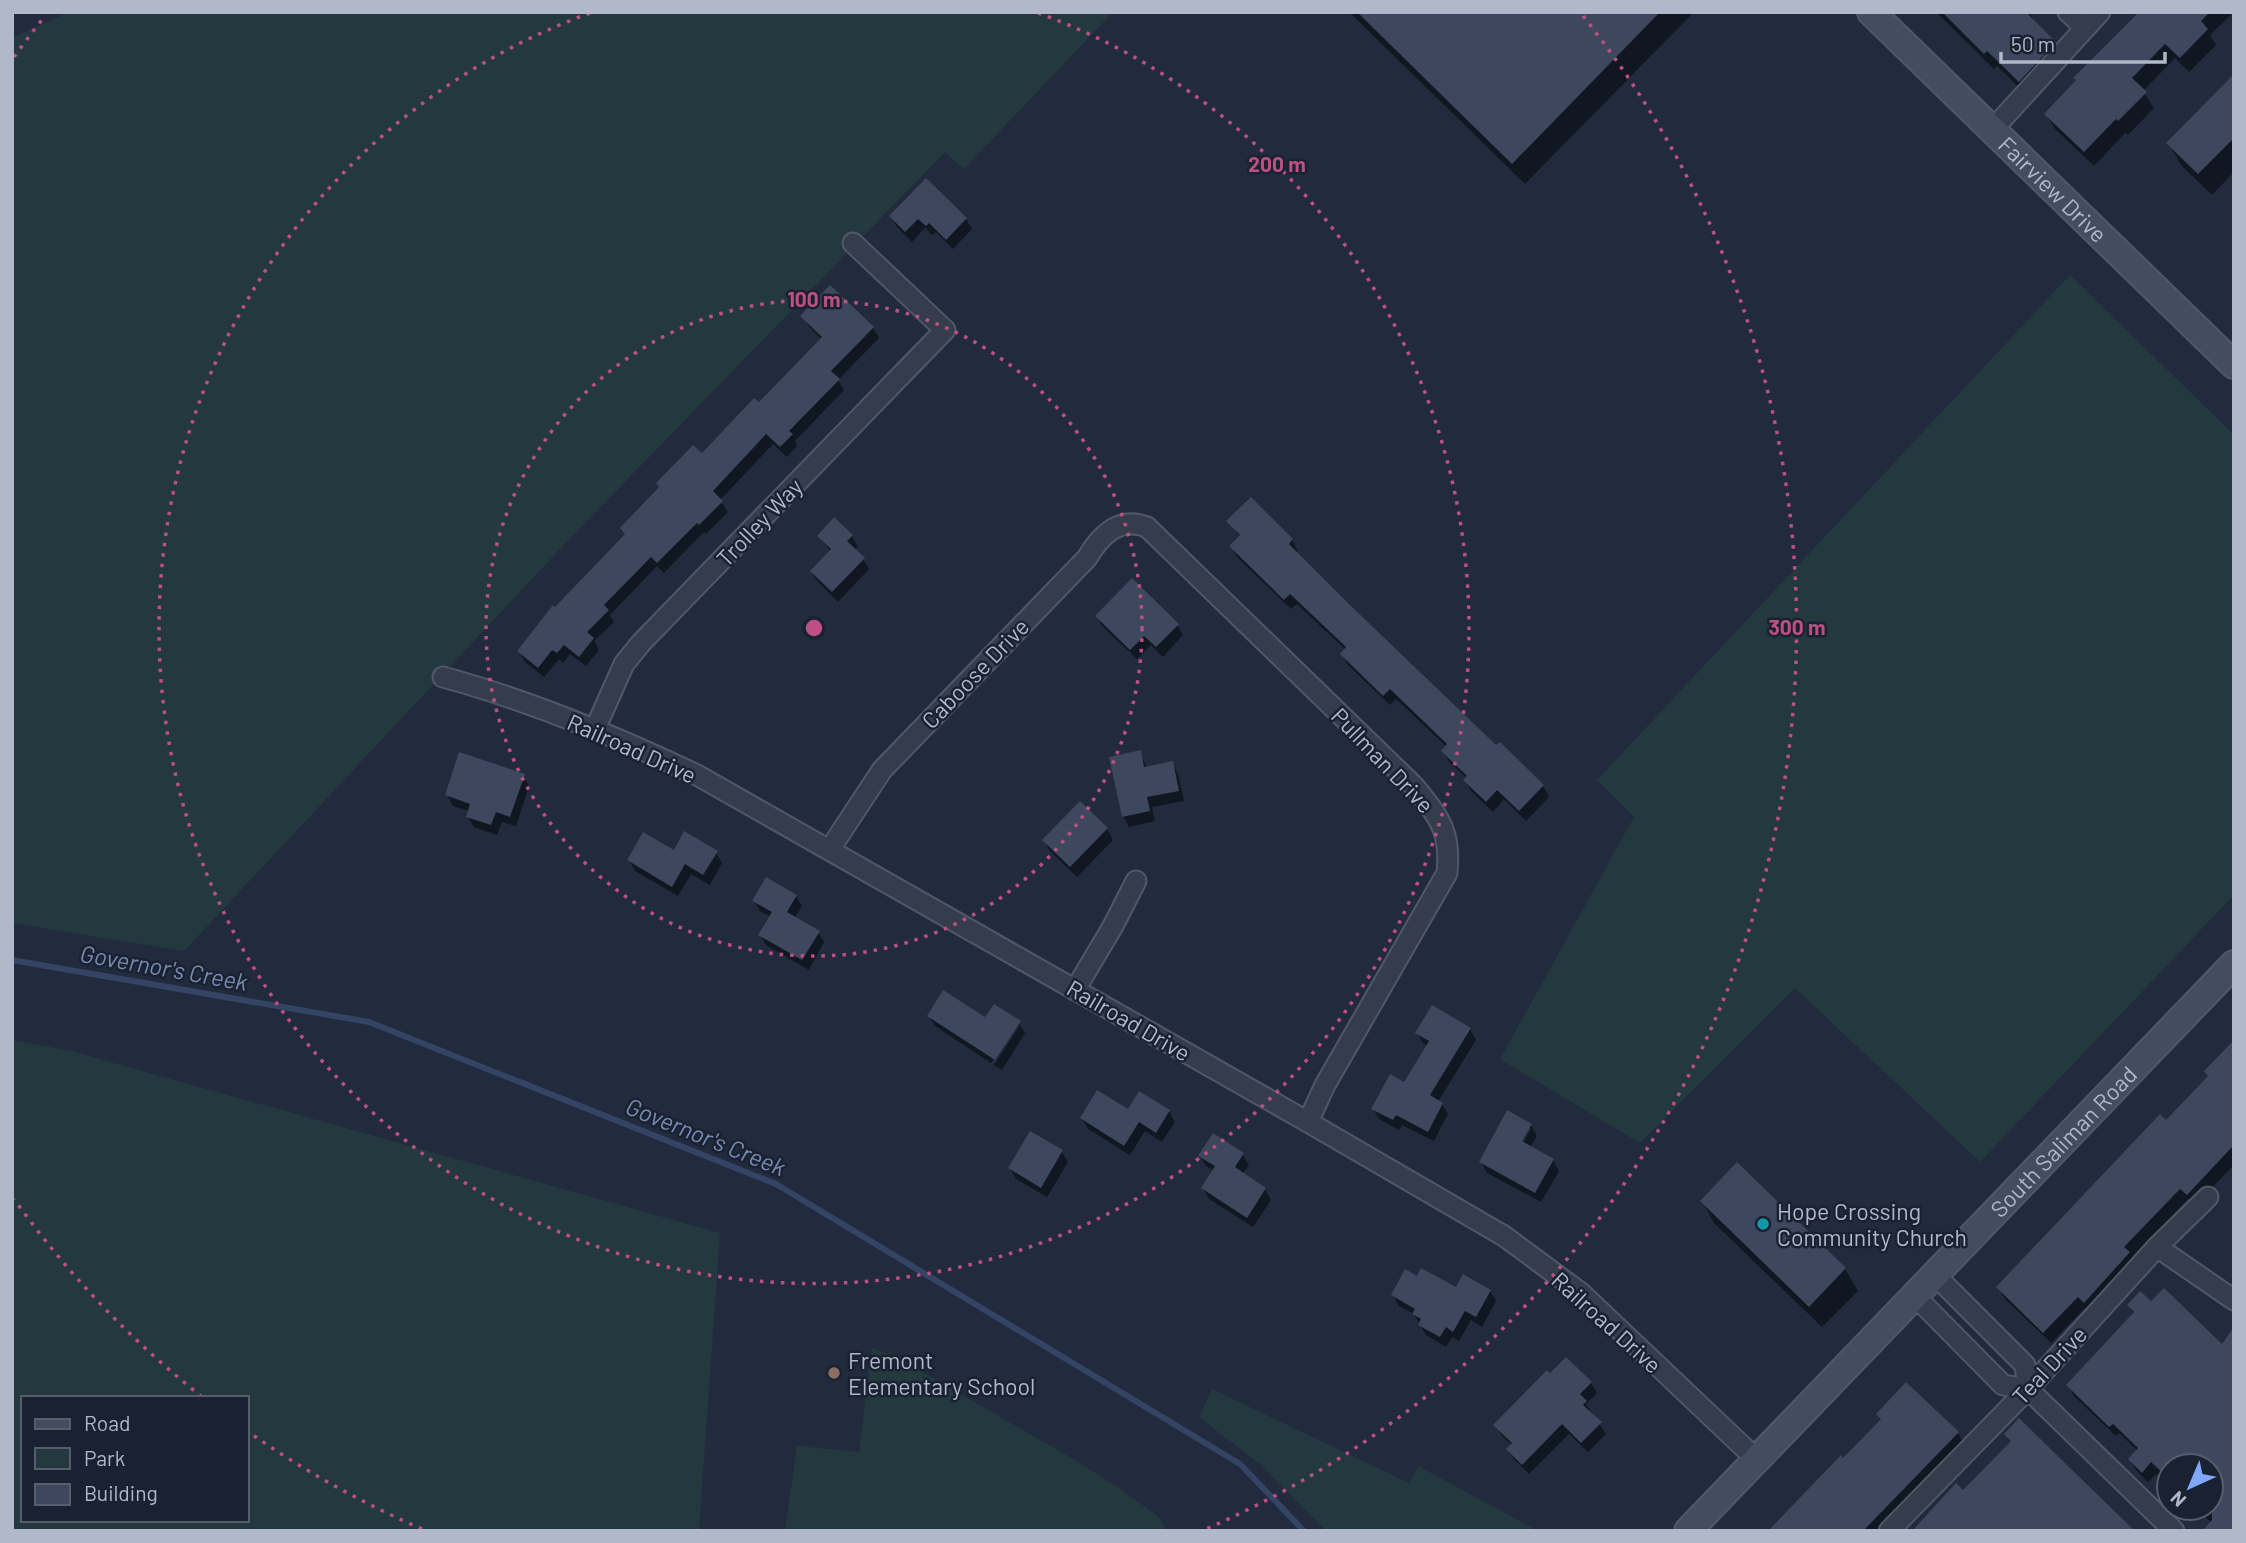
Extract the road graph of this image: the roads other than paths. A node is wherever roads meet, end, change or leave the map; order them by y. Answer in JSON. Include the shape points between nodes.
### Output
{"nodes":[{"id":1,"x":1871,"y":12,"type":"edge"},
{"id":2,"x":2068,"y":12,"type":"edge"},
{"id":3,"x":2100,"y":12,"type":"edge"},
{"id":4,"x":2085,"y":29,"type":"junction"},
{"id":5,"x":1993,"y":129,"type":"junction"},
{"id":6,"x":853,"y":243,"type":"dead end"},
{"id":7,"x":2234,"y":365,"type":"edge"},
{"id":8,"x":1140,"y":524,"type":"joint"},
{"id":9,"x":443,"y":677,"type":"dead end"},
{"id":10,"x":595,"y":729,"type":"junction"},
{"id":11,"x":830,"y":849,"type":"junction"},
{"id":12,"x":1136,"y":881,"type":"dead end"},
{"id":13,"x":2234,"y":964,"type":"edge"},
{"id":14,"x":1075,"y":990,"type":"junction"},
{"id":15,"x":1308,"y":1122,"type":"junction"},
{"id":16,"x":2208,"y":1198,"type":"dead end"},
{"id":17,"x":2157,"y":1247,"type":"junction"},
{"id":18,"x":1935,"y":1275,"type":"junction"},
{"id":19,"x":1914,"y":1295,"type":"junction"},
{"id":20,"x":2234,"y":1300,"type":"edge"},
{"id":21,"x":1992,"y":1331,"type":"junction"},
{"id":22,"x":1972,"y":1353,"type":"junction"},
{"id":23,"x":2028,"y":1389,"type":"junction"},
{"id":24,"x":1755,"y":1458,"type":"junction"},
{"id":25,"x":2165,"y":1528,"type":"edge"},
{"id":26,"x":1688,"y":1531,"type":"edge"},
{"id":27,"x":1889,"y":1531,"type":"edge"}],
"edges":[{"from":1,"to":5,"type":"main road","name":"Fairview Drive"},
{"from":2,"to":4,"type":"street"},
{"from":3,"to":4,"type":"street"},
{"from":4,"to":5,"type":"street"},
{"from":5,"to":7,"type":"main road","name":"Fairview Drive"},
{"from":6,"to":10,"type":"street","name":"Trolley Way","via":[[944,330],[641,643],[624,664]]},
{"from":8,"to":11,"type":"street","name":"Caboose Drive","via":[[1107,531],[1096,542],[1087,558],[881,770]]},
{"from":8,"to":15,"type":"street","name":"Pullman Drive","via":[[1415,788],[1438,816],[1449,848],[1447,873]]},
{"from":9,"to":10,"type":"street","name":"Railroad Drive"},
{"from":10,"to":11,"type":"street","name":"Railroad Drive","via":[[697,775]]},
{"from":11,"to":14,"type":"street","name":"Railroad Drive"},
{"from":12,"to":14,"type":"street"},
{"from":13,"to":18,"type":"main road","name":"South Saliman Road"},
{"from":14,"to":15,"type":"street","name":"Railroad Drive"},
{"from":15,"to":24,"type":"street","name":"Railroad Drive","via":[[1504,1236],[1581,1293]]},
{"from":16,"to":17,"type":"street","name":"Teal Drive"},
{"from":17,"to":20,"type":"street"},
{"from":17,"to":23,"type":"street","name":"Teal Drive"},
{"from":18,"to":19,"type":"main road","name":"South Saliman Road"},
{"from":18,"to":21,"type":"street"},
{"from":19,"to":22,"type":"street"},
{"from":19,"to":24,"type":"main road","name":"South Saliman Road"},
{"from":21,"to":22,"type":"street"},
{"from":21,"to":23,"type":"street","via":[[2025,1365]]},
{"from":22,"to":23,"type":"street","via":[[2003,1385]]},
{"from":23,"to":25,"type":"street"},
{"from":23,"to":27,"type":"street","name":"Teal Drive"},
{"from":24,"to":26,"type":"main road","name":"South Saliman Road"}]}
